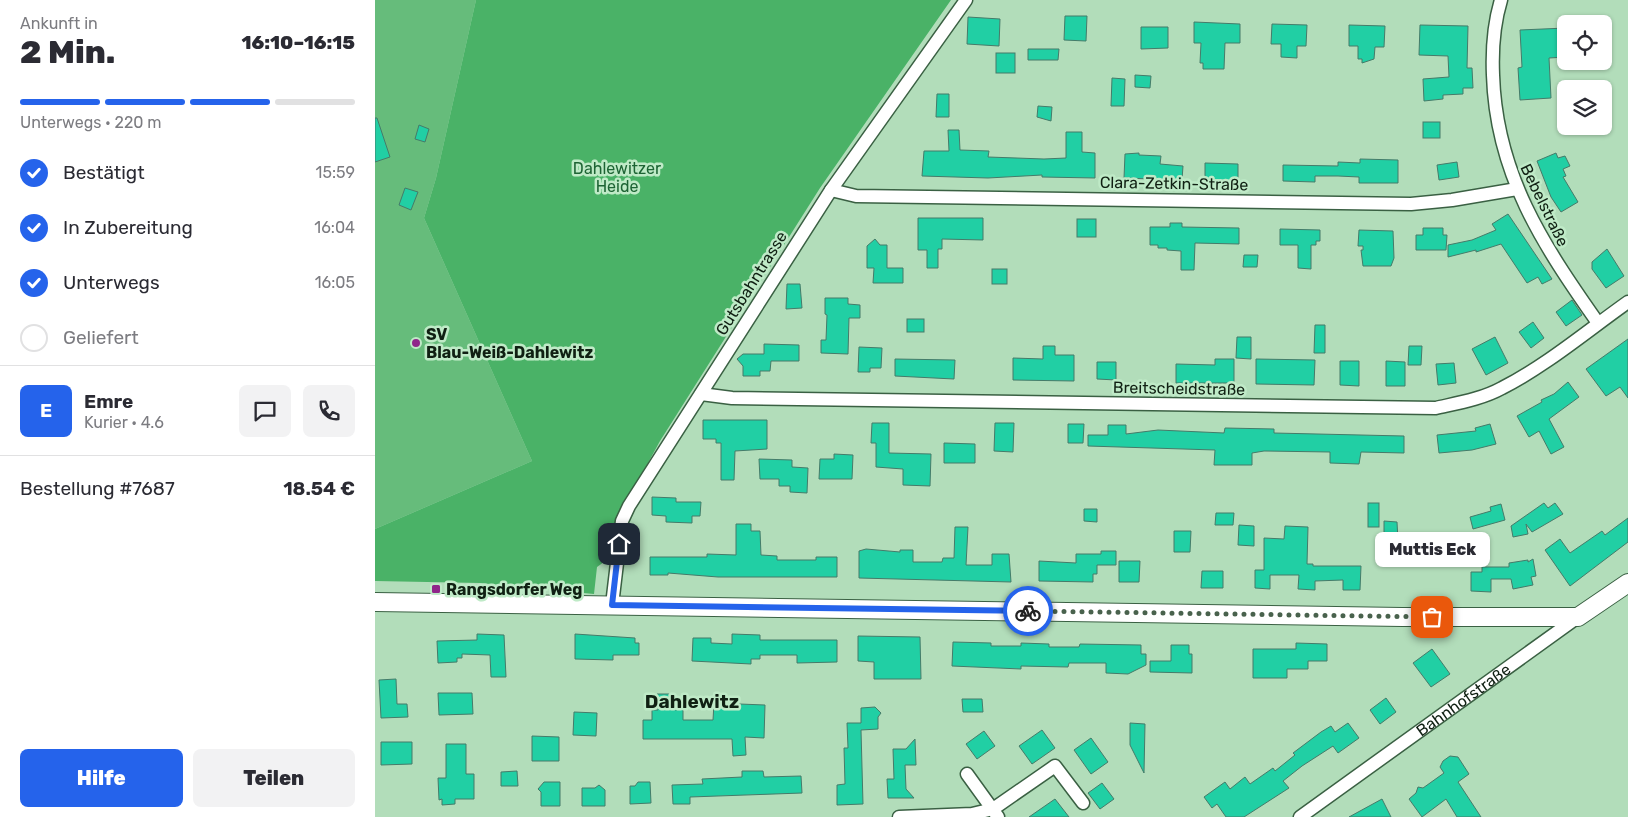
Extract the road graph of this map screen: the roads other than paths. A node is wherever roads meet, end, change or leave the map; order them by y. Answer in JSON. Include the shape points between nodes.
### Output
{"nodes":[{"id":1,"x":966,"y":0,"type":"edge"},
{"id":2,"x":1501,"y":0,"type":"edge"},
{"id":3,"x":1517,"y":189,"type":"junction"},
{"id":4,"x":831,"y":190,"type":"junction"},
{"id":5,"x":1628,"y":302,"type":"edge"},
{"id":6,"x":1598,"y":323,"type":"junction"},
{"id":7,"x":701,"y":394,"type":"junction"},
{"id":8,"x":1628,"y":583,"type":"edge"},
{"id":9,"x":375,"y":602,"type":"edge"},
{"id":10,"x":612,"y":605,"type":"junction"},
{"id":11,"x":1578,"y":617,"type":"junction"},
{"id":12,"x":967,"y":774,"type":"dead end"},
{"id":13,"x":1083,"y":803,"type":"dead end"},
{"id":14,"x":996,"y":813,"type":"edge"},
{"id":15,"x":899,"y":817,"type":"edge"},
{"id":16,"x":1300,"y":817,"type":"edge"}],
"edges":[{"from":1,"to":4,"type":"street","name":"Gutsbahntrasse"},
{"from":2,"to":3,"type":"street","name":"Bebelstraße","via":[[1494,44],[1493,87],[1496,116]]},
{"from":3,"to":4,"type":"street","name":"Clara-Zetkin-Straße","via":[[1411,204],[856,196]]},
{"from":3,"to":6,"type":"street","name":"Bebelstraße","via":[[1555,262]]},
{"from":4,"to":7,"type":"street","name":"Gutsbahntrasse"},
{"from":5,"to":6,"type":"street","name":"Breitscheidstraße"},
{"from":6,"to":7,"type":"street","name":"Breitscheidstraße","via":[[1501,389],[1436,408],[717,398]]},
{"from":7,"to":10,"type":"street","name":"Gutsbahntrasse","via":[[622,520]]},
{"from":8,"to":11,"type":"main road","name":"Bahnhofstraße"},
{"from":9,"to":10,"type":"main road"},
{"from":10,"to":11,"type":"main road"},
{"from":11,"to":16,"type":"street","name":"Bahnhofstraße"},
{"from":12,"to":14,"type":"street"},
{"from":13,"to":14,"type":"street","via":[[1055,766]]},
{"from":14,"to":15,"type":"street"}]}
